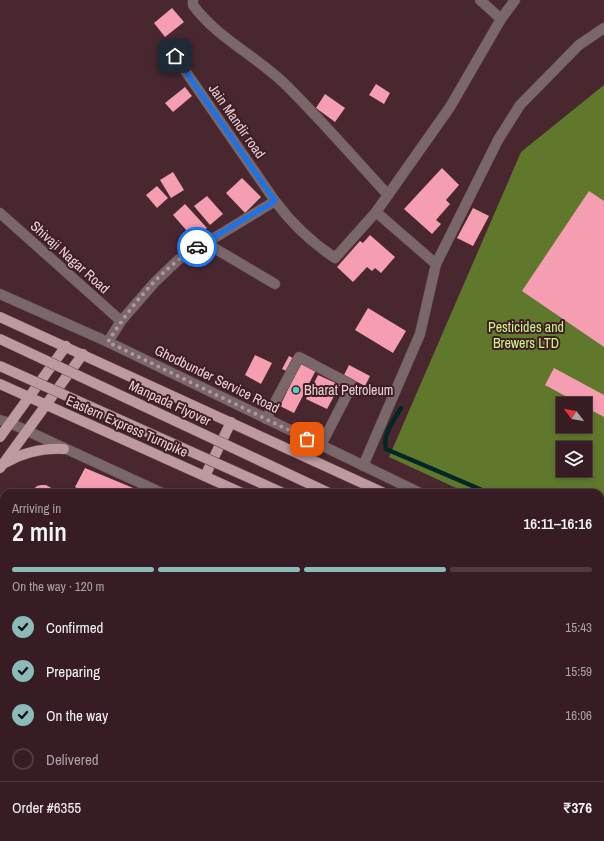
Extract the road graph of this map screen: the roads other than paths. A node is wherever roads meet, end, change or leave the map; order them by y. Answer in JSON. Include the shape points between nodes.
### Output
{"nodes":[{"id":1,"x":193,"y":0,"type":"edge"},
{"id":2,"x":480,"y":0,"type":"edge"},
{"id":3,"x":516,"y":0,"type":"edge"},
{"id":4,"x":501,"y":20,"type":"junction"},
{"id":5,"x":604,"y":28,"type":"edge"},
{"id":6,"x":175,"y":56,"type":"dead end"},
{"id":7,"x":388,"y":195,"type":"junction"},
{"id":8,"x":275,"y":201,"type":"junction"},
{"id":9,"x":376,"y":212,"type":"junction"},
{"id":10,"x":0,"y":213,"type":"edge"},
{"id":11,"x":204,"y":242,"type":"junction"},
{"id":12,"x":436,"y":264,"type":"junction"},
{"id":13,"x":275,"y":284,"type":"dead end"},
{"id":14,"x":0,"y":294,"type":"edge"},
{"id":15,"x":0,"y":317,"type":"edge"},
{"id":16,"x":121,"y":321,"type":"junction"},
{"id":17,"x":0,"y":339,"type":"edge"},
{"id":18,"x":108,"y":342,"type":"junction"},
{"id":19,"x":66,"y":346,"type":"junction"},
{"id":20,"x":83,"y":354,"type":"junction"},
{"id":21,"x":0,"y":366,"type":"edge"},
{"id":22,"x":0,"y":384,"type":"edge"},
{"id":23,"x":29,"y":397,"type":"junction"},
{"id":24,"x":46,"y":405,"type":"junction"},
{"id":25,"x":266,"y":419,"type":"junction"},
{"id":26,"x":0,"y":420,"type":"edge"},
{"id":27,"x":231,"y":422,"type":"junction"},
{"id":28,"x":10,"y":423,"type":"junction"},
{"id":29,"x":27,"y":431,"type":"junction"},
{"id":30,"x":0,"y":437,"type":"edge"},
{"id":31,"x":321,"y":445,"type":"junction"},
{"id":32,"x":64,"y":448,"type":"junction"},
{"id":33,"x":2,"y":466,"type":"edge"},
{"id":34,"x":363,"y":466,"type":"junction"},
{"id":35,"x":205,"y":476,"type":"junction"},
{"id":36,"x":153,"y":489,"type":"edge"},
{"id":37,"x":233,"y":489,"type":"edge"},
{"id":38,"x":274,"y":489,"type":"edge"},
{"id":39,"x":320,"y":489,"type":"edge"},
{"id":40,"x":375,"y":489,"type":"edge"},
{"id":41,"x":412,"y":489,"type":"edge"}],
"edges":[{"from":1,"to":7,"type":"street","via":[[193,5],[205,19],[287,86]]},
{"from":2,"to":4,"type":"street"},
{"from":3,"to":4,"type":"street"},
{"from":4,"to":7,"type":"street","via":[[450,107]]},
{"from":5,"to":12,"type":"street","via":[[579,45],[520,105],[498,140]]},
{"from":6,"to":8,"type":"street","name":"Jain Mandir road"},
{"from":7,"to":9,"type":"street"},
{"from":8,"to":9,"type":"street","name":"Jain Mandir road","via":[[312,243],[335,258]]},
{"from":8,"to":11,"type":"street"},
{"from":9,"to":12,"type":"street"},
{"from":10,"to":16,"type":"street","name":"Shivaji Nagar Road"},
{"from":11,"to":13,"type":"street"},
{"from":11,"to":16,"type":"street","via":[[178,260]]},
{"from":12,"to":34,"type":"street","via":[[420,334]]},
{"from":14,"to":18,"type":"street","name":"Ghodbunder Service Road"},
{"from":15,"to":19,"type":"main road"},
{"from":16,"to":18,"type":"street"},
{"from":17,"to":39,"type":"main road","name":"Manpada Flyover","bridge":true},
{"from":18,"to":25,"type":"street","name":"Ghodbunder Service Road"},
{"from":19,"to":20,"type":"main road"},
{"from":19,"to":23,"type":"main road"},
{"from":20,"to":24,"type":"main road"},
{"from":20,"to":27,"type":"main road"},
{"from":21,"to":38,"type":"main road","bridge":true},
{"from":22,"to":23,"type":"main road","name":"Eastern Express Turnpike"},
{"from":23,"to":24,"type":"main road","name":"Eastern Express Turnpike"},
{"from":23,"to":28,"type":"main road"},
{"from":24,"to":29,"type":"main road"},
{"from":24,"to":35,"type":"main road","name":"Eastern Express Turnpike"},
{"from":25,"to":31,"type":"street","name":"Ghodbunder Service Road"},
{"from":25,"to":31,"type":"street","via":[[299,357],[352,385]]},
{"from":26,"to":28,"type":"street"},
{"from":27,"to":35,"type":"main road"},
{"from":27,"to":40,"type":"main road"},
{"from":28,"to":29,"type":"street"},
{"from":28,"to":30,"type":"main road"},
{"from":29,"to":32,"type":"street"},
{"from":29,"to":33,"type":"main road"},
{"from":31,"to":34,"type":"street","name":"Ghodbunder Service Road"},
{"from":32,"to":33,"type":"main road","via":[[38,450],[20,455]]},
{"from":32,"to":36,"type":"street"},
{"from":34,"to":41,"type":"street","name":"Ghodbunder Service Road"},
{"from":35,"to":37,"type":"main road","name":"Eastern Express Turnpike"}]}
